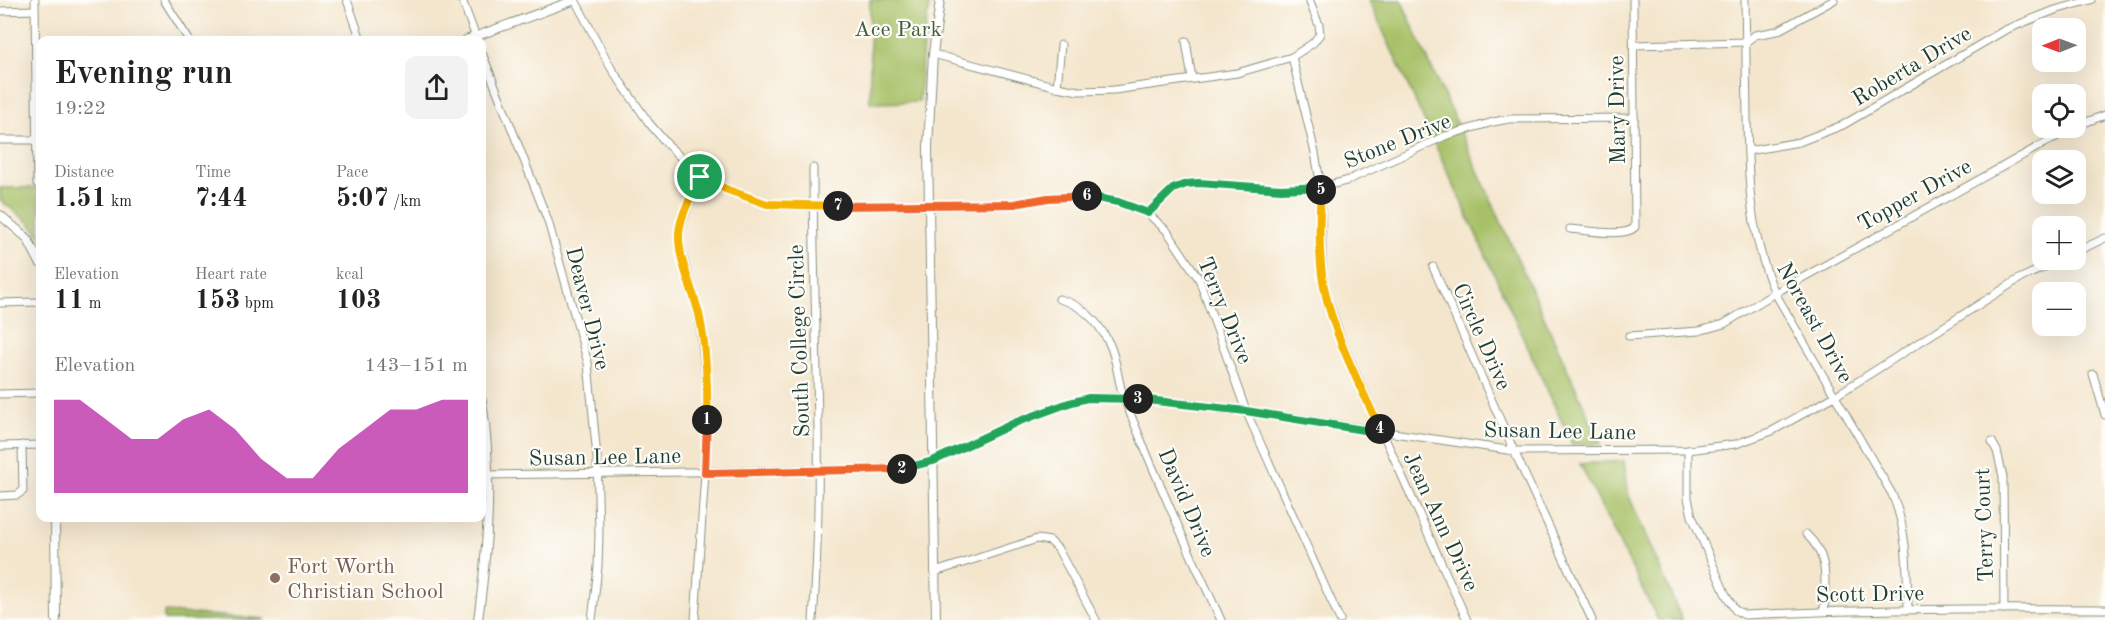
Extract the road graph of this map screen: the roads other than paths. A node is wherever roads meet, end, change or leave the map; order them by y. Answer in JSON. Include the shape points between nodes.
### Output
{"nodes":[{"id":1,"x":35,"y":0,"type":"edge"},
{"id":2,"x":164,"y":0,"type":"edge"},
{"id":3,"x":347,"y":0,"type":"edge"},
{"id":4,"x":462,"y":0,"type":"edge"},
{"id":5,"x":575,"y":0,"type":"edge"},
{"id":6,"x":940,"y":0,"type":"edge"},
{"id":7,"x":1309,"y":0,"type":"edge"},
{"id":8,"x":1633,"y":0,"type":"edge"},
{"id":9,"x":1745,"y":0,"type":"edge"},
{"id":10,"x":1834,"y":0,"type":"edge"},
{"id":11,"x":2091,"y":0,"type":"edge"},
{"id":12,"x":35,"y":10,"type":"junction"},
{"id":13,"x":0,"y":11,"type":"edge"},
{"id":14,"x":186,"y":36,"type":"edge"},
{"id":15,"x":360,"y":36,"type":"edge"},
{"id":16,"x":475,"y":36,"type":"edge"},
{"id":17,"x":484,"y":36,"type":"edge"},
{"id":18,"x":1186,"y":41,"type":"dead end"},
{"id":19,"x":1746,"y":42,"type":"junction"},
{"id":20,"x":1062,"y":45,"type":"dead end"},
{"id":21,"x":1634,"y":45,"type":"junction"},
{"id":22,"x":933,"y":54,"type":"junction"},
{"id":23,"x":1292,"y":57,"type":"junction"},
{"id":24,"x":486,"y":63,"type":"edge"},
{"id":25,"x":36,"y":75,"type":"edge"},
{"id":26,"x":1192,"y":79,"type":"junction"},
{"id":27,"x":1057,"y":87,"type":"junction"},
{"id":28,"x":2105,"y":115,"type":"edge"},
{"id":29,"x":1634,"y":118,"type":"junction"},
{"id":30,"x":2086,"y":122,"type":"edge"},
{"id":31,"x":2054,"y":138,"type":"edge"},
{"id":32,"x":0,"y":140,"type":"edge"},
{"id":33,"x":36,"y":140,"type":"edge"},
{"id":34,"x":1748,"y":151,"type":"junction"},
{"id":35,"x":813,"y":168,"type":"dead end"},
{"id":36,"x":700,"y":177,"type":"junction"},
{"id":37,"x":1321,"y":187,"type":"junction"},
{"id":38,"x":930,"y":206,"type":"junction"},
{"id":39,"x":813,"y":207,"type":"junction"},
{"id":40,"x":1148,"y":213,"type":"junction"},
{"id":41,"x":0,"y":215,"type":"edge"},
{"id":42,"x":1570,"y":229,"type":"dead end"},
{"id":43,"x":2105,"y":238,"type":"edge"},
{"id":44,"x":2086,"y":247,"type":"edge"},
{"id":45,"x":36,"y":255,"type":"edge"},
{"id":46,"x":1433,"y":267,"type":"dead end"},
{"id":47,"x":2038,"y":270,"type":"edge"},
{"id":48,"x":1774,"y":293,"type":"junction"},
{"id":49,"x":1059,"y":299,"type":"dead end"},
{"id":50,"x":36,"y":302,"type":"edge"},
{"id":51,"x":0,"y":303,"type":"edge"},
{"id":52,"x":1629,"y":336,"type":"dead end"},
{"id":53,"x":2093,"y":374,"type":"dead end"},
{"id":54,"x":36,"y":393,"type":"edge"},
{"id":55,"x":0,"y":394,"type":"edge"},
{"id":56,"x":1835,"y":396,"type":"junction"},
{"id":57,"x":1124,"y":398,"type":"junction"},
{"id":58,"x":1246,"y":411,"type":"junction"},
{"id":59,"x":2105,"y":415,"type":"edge"},
{"id":60,"x":1382,"y":433,"type":"junction"},
{"id":61,"x":1992,"y":442,"type":"dead end"},
{"id":62,"x":0,"y":446,"type":"edge"},
{"id":63,"x":22,"y":446,"type":"junction"},
{"id":64,"x":36,"y":446,"type":"edge"},
{"id":65,"x":1688,"y":450,"type":"junction"},
{"id":66,"x":1514,"y":452,"type":"junction"},
{"id":67,"x":486,"y":460,"type":"edge"},
{"id":68,"x":933,"y":461,"type":"junction"},
{"id":69,"x":820,"y":470,"type":"junction"},
{"id":70,"x":598,"y":473,"type":"junction"},
{"id":71,"x":705,"y":473,"type":"junction"},
{"id":72,"x":487,"y":475,"type":"junction"},
{"id":73,"x":0,"y":496,"type":"edge"},
{"id":74,"x":55,"y":522,"type":"edge"},
{"id":75,"x":1806,"y":534,"type":"dead end"},
{"id":76,"x":935,"y":572,"type":"junction"},
{"id":77,"x":2004,"y":609,"type":"junction"},
{"id":78,"x":2105,"y":609,"type":"edge"},
{"id":79,"x":1908,"y":610,"type":"junction"},
{"id":80,"x":1824,"y":611,"type":"junction"},
{"id":81,"x":56,"y":620,"type":"edge"},
{"id":82,"x":478,"y":620,"type":"edge"},
{"id":83,"x":592,"y":620,"type":"edge"},
{"id":84,"x":695,"y":620,"type":"edge"},
{"id":85,"x":813,"y":620,"type":"edge"},
{"id":86,"x":936,"y":620,"type":"edge"},
{"id":87,"x":1096,"y":620,"type":"edge"},
{"id":88,"x":1221,"y":620,"type":"edge"},
{"id":89,"x":1340,"y":620,"type":"edge"},
{"id":90,"x":1467,"y":620,"type":"edge"},
{"id":91,"x":1592,"y":620,"type":"edge"}],
"edges":[{"from":1,"to":12,"type":"street"},
{"from":2,"to":14,"type":"street"},
{"from":3,"to":15,"type":"street"},
{"from":4,"to":16,"type":"street"},
{"from":5,"to":17,"type":"street"},
{"from":5,"to":36,"type":"street","name":"Terry Drive","via":[[627,92],[661,137]]},
{"from":6,"to":22,"type":"street"},
{"from":7,"to":23,"type":"street","via":[[1320,34]]},
{"from":8,"to":21,"type":"street","name":"Mary Drive"},
{"from":9,"to":19,"type":"street","name":"Noreast Drive"},
{"from":10,"to":19,"type":"street","via":[[1777,31],[1755,35]]},
{"from":11,"to":34,"type":"street","name":"Roberta Drive","via":[[2005,30],[1843,125],[1799,142]]},
{"from":12,"to":13,"type":"street"},
{"from":12,"to":25,"type":"street"},
{"from":18,"to":26,"type":"street"},
{"from":19,"to":21,"type":"street"},
{"from":19,"to":34,"type":"street","name":"Noreast Drive"},
{"from":20,"to":27,"type":"street"},
{"from":21,"to":29,"type":"street","name":"Mary Drive"},
{"from":22,"to":27,"type":"street"},
{"from":22,"to":38,"type":"street","via":[[928,147]]},
{"from":23,"to":26,"type":"street","via":[[1237,73]]},
{"from":23,"to":37,"type":"street","name":"Jean Ann Drive"},
{"from":24,"to":70,"type":"street","name":"Deaver Drive","via":[[548,221],[582,339],[588,363]]},
{"from":26,"to":27,"type":"street","via":[[1114,90]]},
{"from":28,"to":30,"type":"street","name":"Topper Drive"},
{"from":29,"to":37,"type":"street","name":"Stone Drive","via":[[1493,122],[1445,136],[1365,174]]},
{"from":29,"to":42,"type":"street","name":"Mary Drive","via":[[1635,227],[1622,233]]},
{"from":31,"to":48,"type":"street","name":"Topper Drive"},
{"from":32,"to":33,"type":"street"},
{"from":34,"to":48,"type":"street","name":"Noreast Drive","via":[[1755,238]]},
{"from":35,"to":39,"type":"street","name":"South College Circle"},
{"from":36,"to":39,"type":"street","name":"Terry Drive","via":[[767,204]]},
{"from":36,"to":71,"type":"street","via":[[679,234],[699,316],[707,386]]},
{"from":37,"to":40,"type":"street","name":"Stone Drive","via":[[1271,189],[1192,183],[1173,189]]},
{"from":37,"to":60,"type":"street","name":"Jean Ann Drive","via":[[1324,288],[1342,345]]},
{"from":38,"to":39,"type":"street","name":"Terry Drive"},
{"from":38,"to":40,"type":"street","name":"Terry Drive","via":[[1014,204],[1087,196]]},
{"from":38,"to":68,"type":"street"},
{"from":39,"to":69,"type":"street","name":"South College Circle"},
{"from":40,"to":58,"type":"street","name":"Terry Drive","via":[[1167,231],[1199,279]]},
{"from":41,"to":45,"type":"street","via":[[27,238]]},
{"from":43,"to":44,"type":"street"},
{"from":46,"to":66,"type":"street","name":"Circle Drive"},
{"from":47,"to":56,"type":"street","name":"Susan Lee Lane"},
{"from":48,"to":52,"type":"street","name":"Topper Drive","via":[[1713,328]]},
{"from":48,"to":56,"type":"street","name":"Noreast Drive"},
{"from":49,"to":57,"type":"street","name":"David Drive","via":[[1075,303],[1097,324],[1109,343]]},
{"from":50,"to":51,"type":"street"},
{"from":53,"to":59,"type":"street"},
{"from":54,"to":55,"type":"street"},
{"from":56,"to":65,"type":"street","name":"Susan Lee Lane","via":[[1758,437]]},
{"from":56,"to":79,"type":"street","name":"Noreast Drive","via":[[1899,511],[1906,543]]},
{"from":57,"to":58,"type":"street","name":"Susan Lee Lane"},
{"from":57,"to":68,"type":"street","name":"Susan Lee Lane","via":[[1088,398],[1069,403]]},
{"from":57,"to":88,"type":"street","name":"David Drive"},
{"from":58,"to":60,"type":"street","name":"Susan Lee Lane"},
{"from":58,"to":89,"type":"street","name":"Terry Drive"},
{"from":60,"to":66,"type":"street","name":"Susan Lee Lane"},
{"from":60,"to":90,"type":"street","name":"Jean Ann Drive"},
{"from":61,"to":77,"type":"street","name":"Terry Court","via":[[2003,477]]},
{"from":62,"to":63,"type":"street"},
{"from":63,"to":64,"type":"street"},
{"from":63,"to":73,"type":"street","via":[[22,491]]},
{"from":65,"to":66,"type":"street","name":"Susan Lee Lane"},
{"from":65,"to":80,"type":"street","name":"Scott Drive","via":[[1687,488],[1692,516],[1735,610],[1745,615]]},
{"from":66,"to":91,"type":"street","name":"Circle Drive"},
{"from":67,"to":72,"type":"street"},
{"from":68,"to":69,"type":"street","name":"Susan Lee Lane","via":[[897,469]]},
{"from":68,"to":76,"type":"street"},
{"from":69,"to":71,"type":"street","name":"Susan Lee Lane"},
{"from":69,"to":85,"type":"street","name":"South College Circle"},
{"from":70,"to":71,"type":"street","name":"Susan Lee Lane"},
{"from":70,"to":72,"type":"street","name":"Susan Lee Lane"},
{"from":70,"to":83,"type":"street","name":"Deaver Drive","via":[[598,567]]},
{"from":71,"to":84,"type":"street"},
{"from":72,"to":82,"type":"street","via":[[487,556]]},
{"from":74,"to":81,"type":"street"},
{"from":75,"to":80,"type":"street","via":[[1821,552]]},
{"from":76,"to":86,"type":"street"},
{"from":76,"to":87,"type":"street","via":[[1019,543],[1044,539],[1058,549]]},
{"from":77,"to":78,"type":"street","name":"Scott Drive"},
{"from":77,"to":79,"type":"street","name":"Scott Drive"},
{"from":79,"to":80,"type":"street","name":"Scott Drive"}]}
